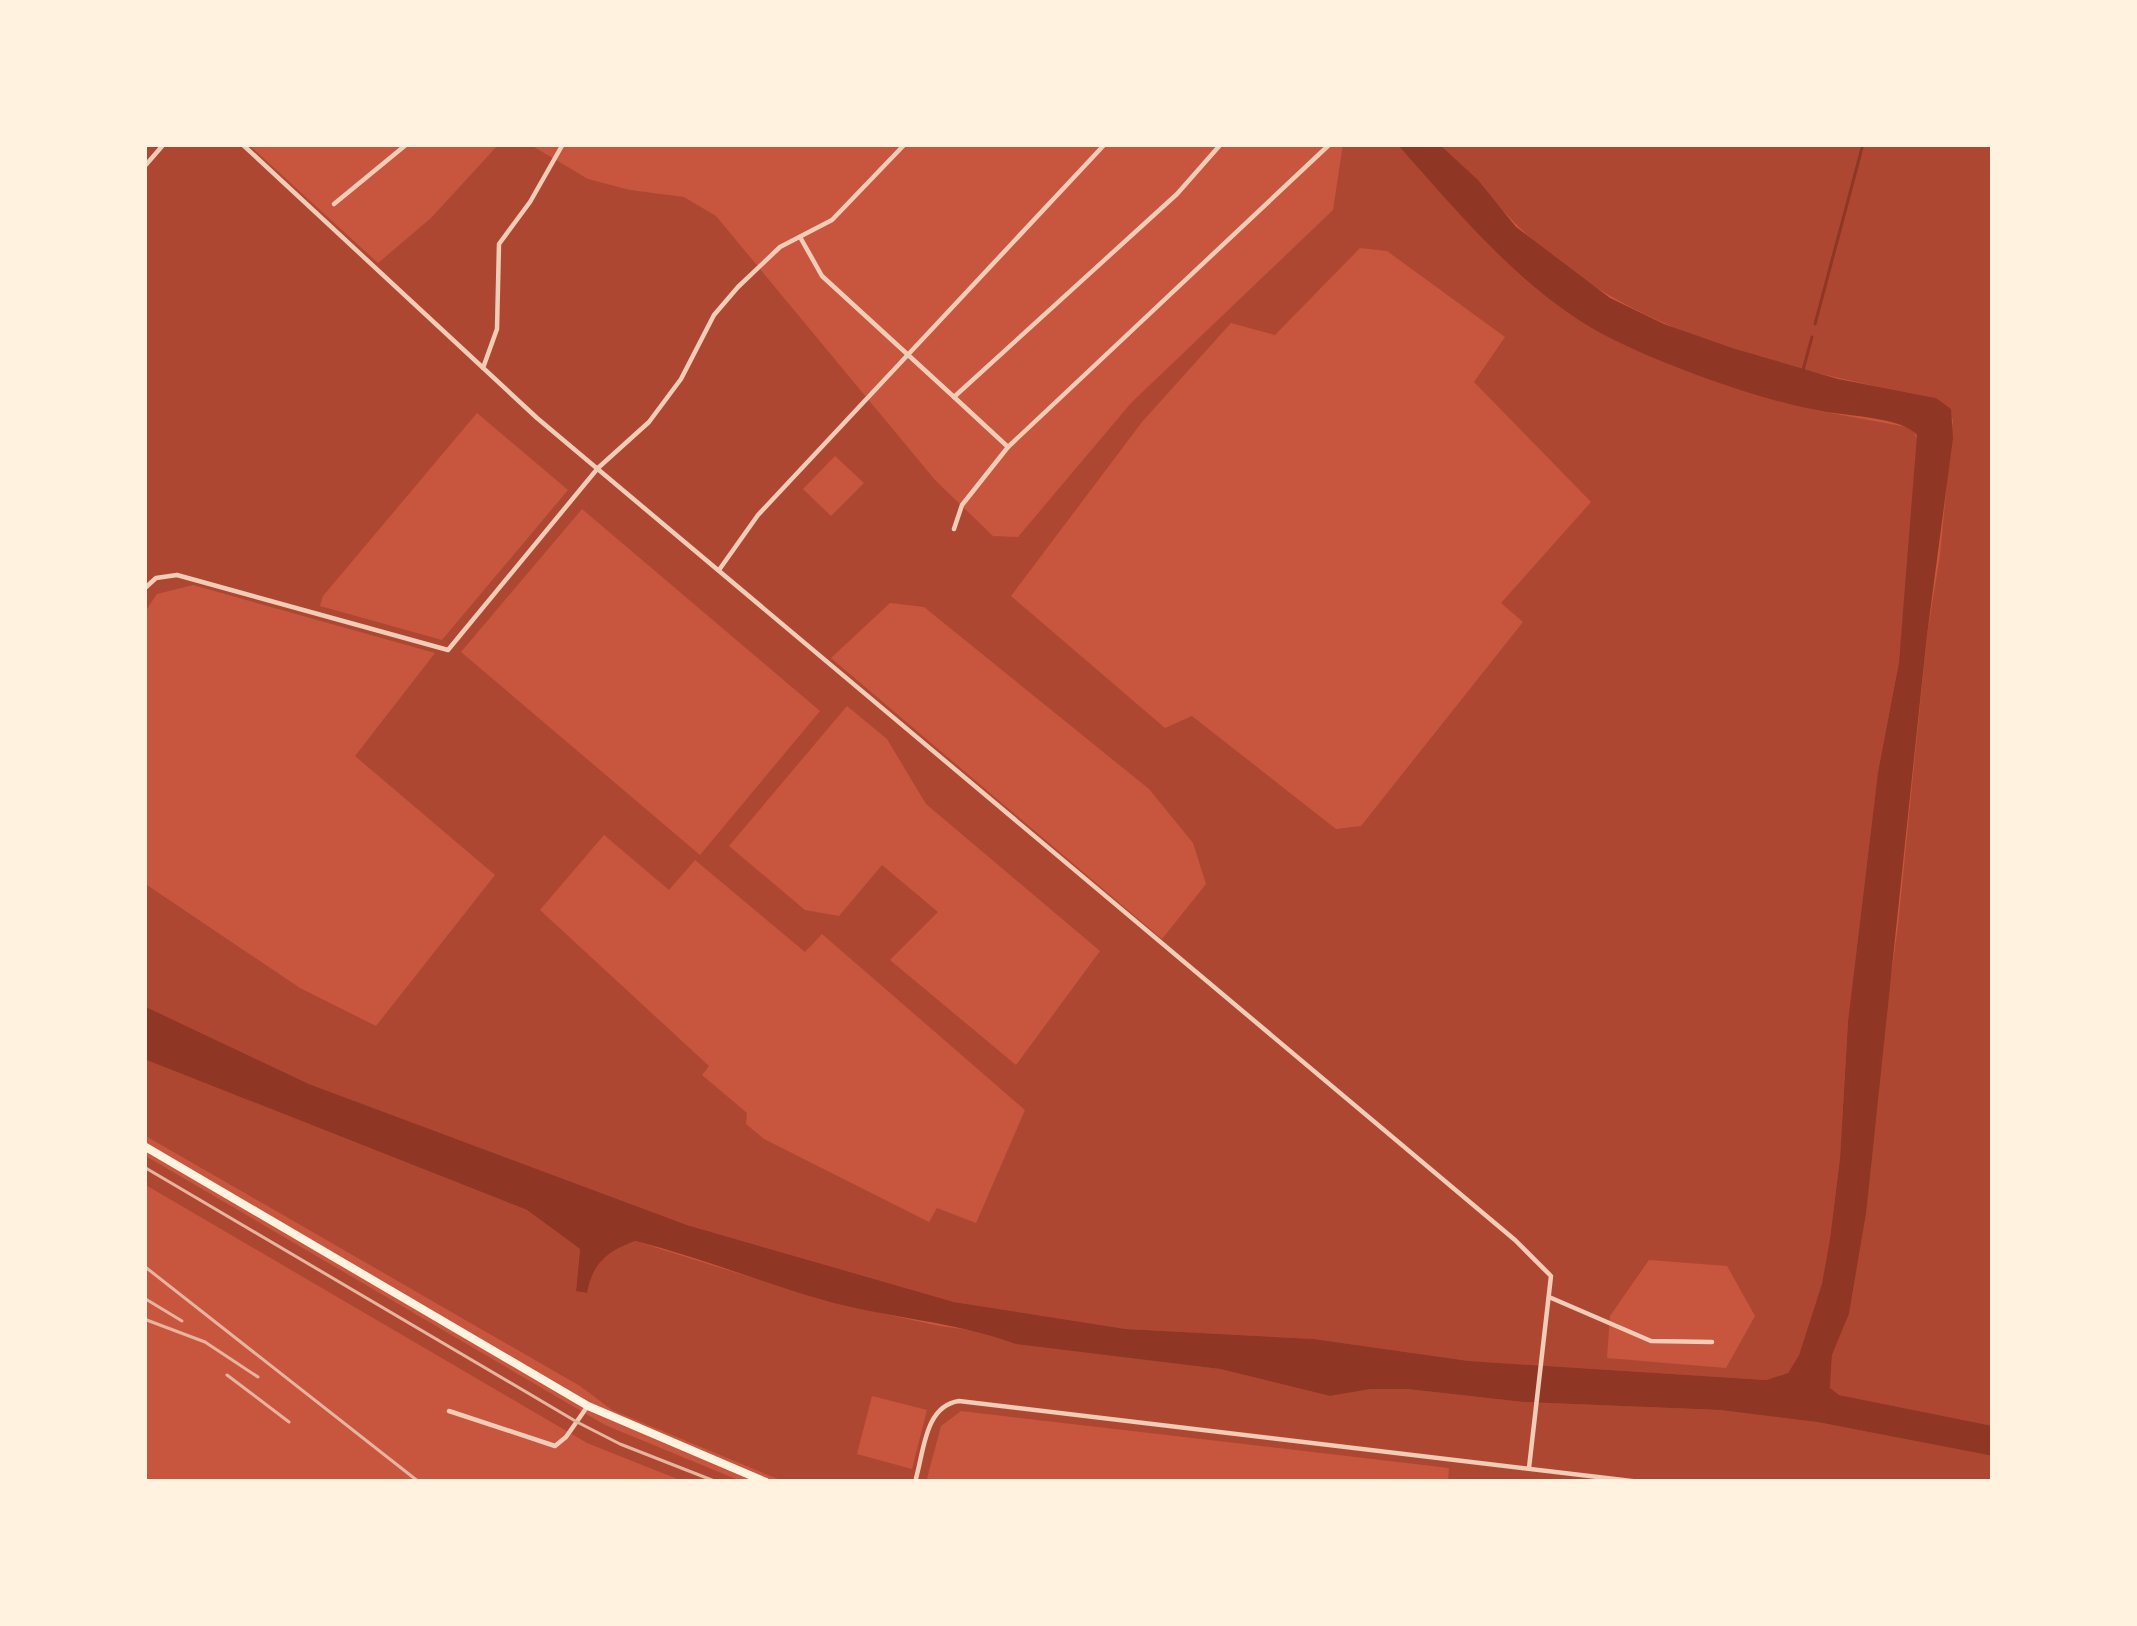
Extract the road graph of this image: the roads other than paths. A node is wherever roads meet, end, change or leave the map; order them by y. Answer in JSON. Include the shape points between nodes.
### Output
{"nodes":[{"id":1,"x":164,"y":144,"type":"edge"},
{"id":2,"x":242,"y":144,"type":"edge"},
{"id":3,"x":407,"y":144,"type":"edge"},
{"id":4,"x":563,"y":144,"type":"edge"},
{"id":5,"x":905,"y":144,"type":"edge"},
{"id":6,"x":1105,"y":144,"type":"edge"},
{"id":7,"x":1221,"y":144,"type":"edge"},
{"id":8,"x":1330,"y":144,"type":"edge"},
{"id":9,"x":144,"y":167,"type":"edge"},
{"id":10,"x":334,"y":204,"type":"dead end"},
{"id":11,"x":800,"y":237,"type":"junction"},
{"id":12,"x":910,"y":354,"type":"junction"},
{"id":13,"x":483,"y":369,"type":"junction"},
{"id":14,"x":954,"y":397,"type":"junction"},
{"id":15,"x":1009,"y":447,"type":"junction"},
{"id":16,"x":598,"y":468,"type":"junction"},
{"id":17,"x":954,"y":529,"type":"dead end"},
{"id":18,"x":719,"y":570,"type":"junction"},
{"id":19,"x":144,"y":589,"type":"edge"},
{"id":20,"x":144,"y":1146,"type":"edge"},
{"id":21,"x":1549,"y":1297,"type":"junction"},
{"id":22,"x":1712,"y":1342,"type":"dead end"},
{"id":23,"x":588,"y":1406,"type":"junction"},
{"id":24,"x":449,"y":1411,"type":"dead end"},
{"id":25,"x":1529,"y":1468,"type":"junction"},
{"id":26,"x":766,"y":1482,"type":"edge"},
{"id":27,"x":915,"y":1482,"type":"edge"},
{"id":28,"x":1640,"y":1482,"type":"edge"}],
"edges":[{"from":1,"to":9,"type":"street"},
{"from":2,"to":13,"type":"street"},
{"from":3,"to":10,"type":"street"},
{"from":4,"to":13,"type":"street","via":[[499,244],[497,329]]},
{"from":5,"to":11,"type":"street","via":[[832,220]]},
{"from":6,"to":12,"type":"street"},
{"from":7,"to":14,"type":"street","via":[[1177,194]]},
{"from":8,"to":15,"type":"street"},
{"from":11,"to":12,"type":"street","via":[[822,276]]},
{"from":11,"to":16,"type":"street","via":[[738,286],[668,399]]},
{"from":12,"to":14,"type":"street"},
{"from":12,"to":18,"type":"street","via":[[758,514]]},
{"from":13,"to":16,"type":"street"},
{"from":14,"to":15,"type":"street"},
{"from":15,"to":17,"type":"street","via":[[962,506]]},
{"from":16,"to":18,"type":"street"},
{"from":16,"to":19,"type":"street","via":[[448,650],[178,574]]},
{"from":18,"to":21,"type":"street","via":[[1515,1240],[1551,1276]]},
{"from":20,"to":23,"type":"highway"},
{"from":21,"to":22,"type":"street","via":[[1651,1341]]},
{"from":21,"to":25,"type":"street"},
{"from":23,"to":24,"type":"street","via":[[555,1446]]},
{"from":23,"to":26,"type":"highway"},
{"from":25,"to":27,"type":"street","via":[[959,1401],[934,1414]]},
{"from":25,"to":28,"type":"street"}]}
